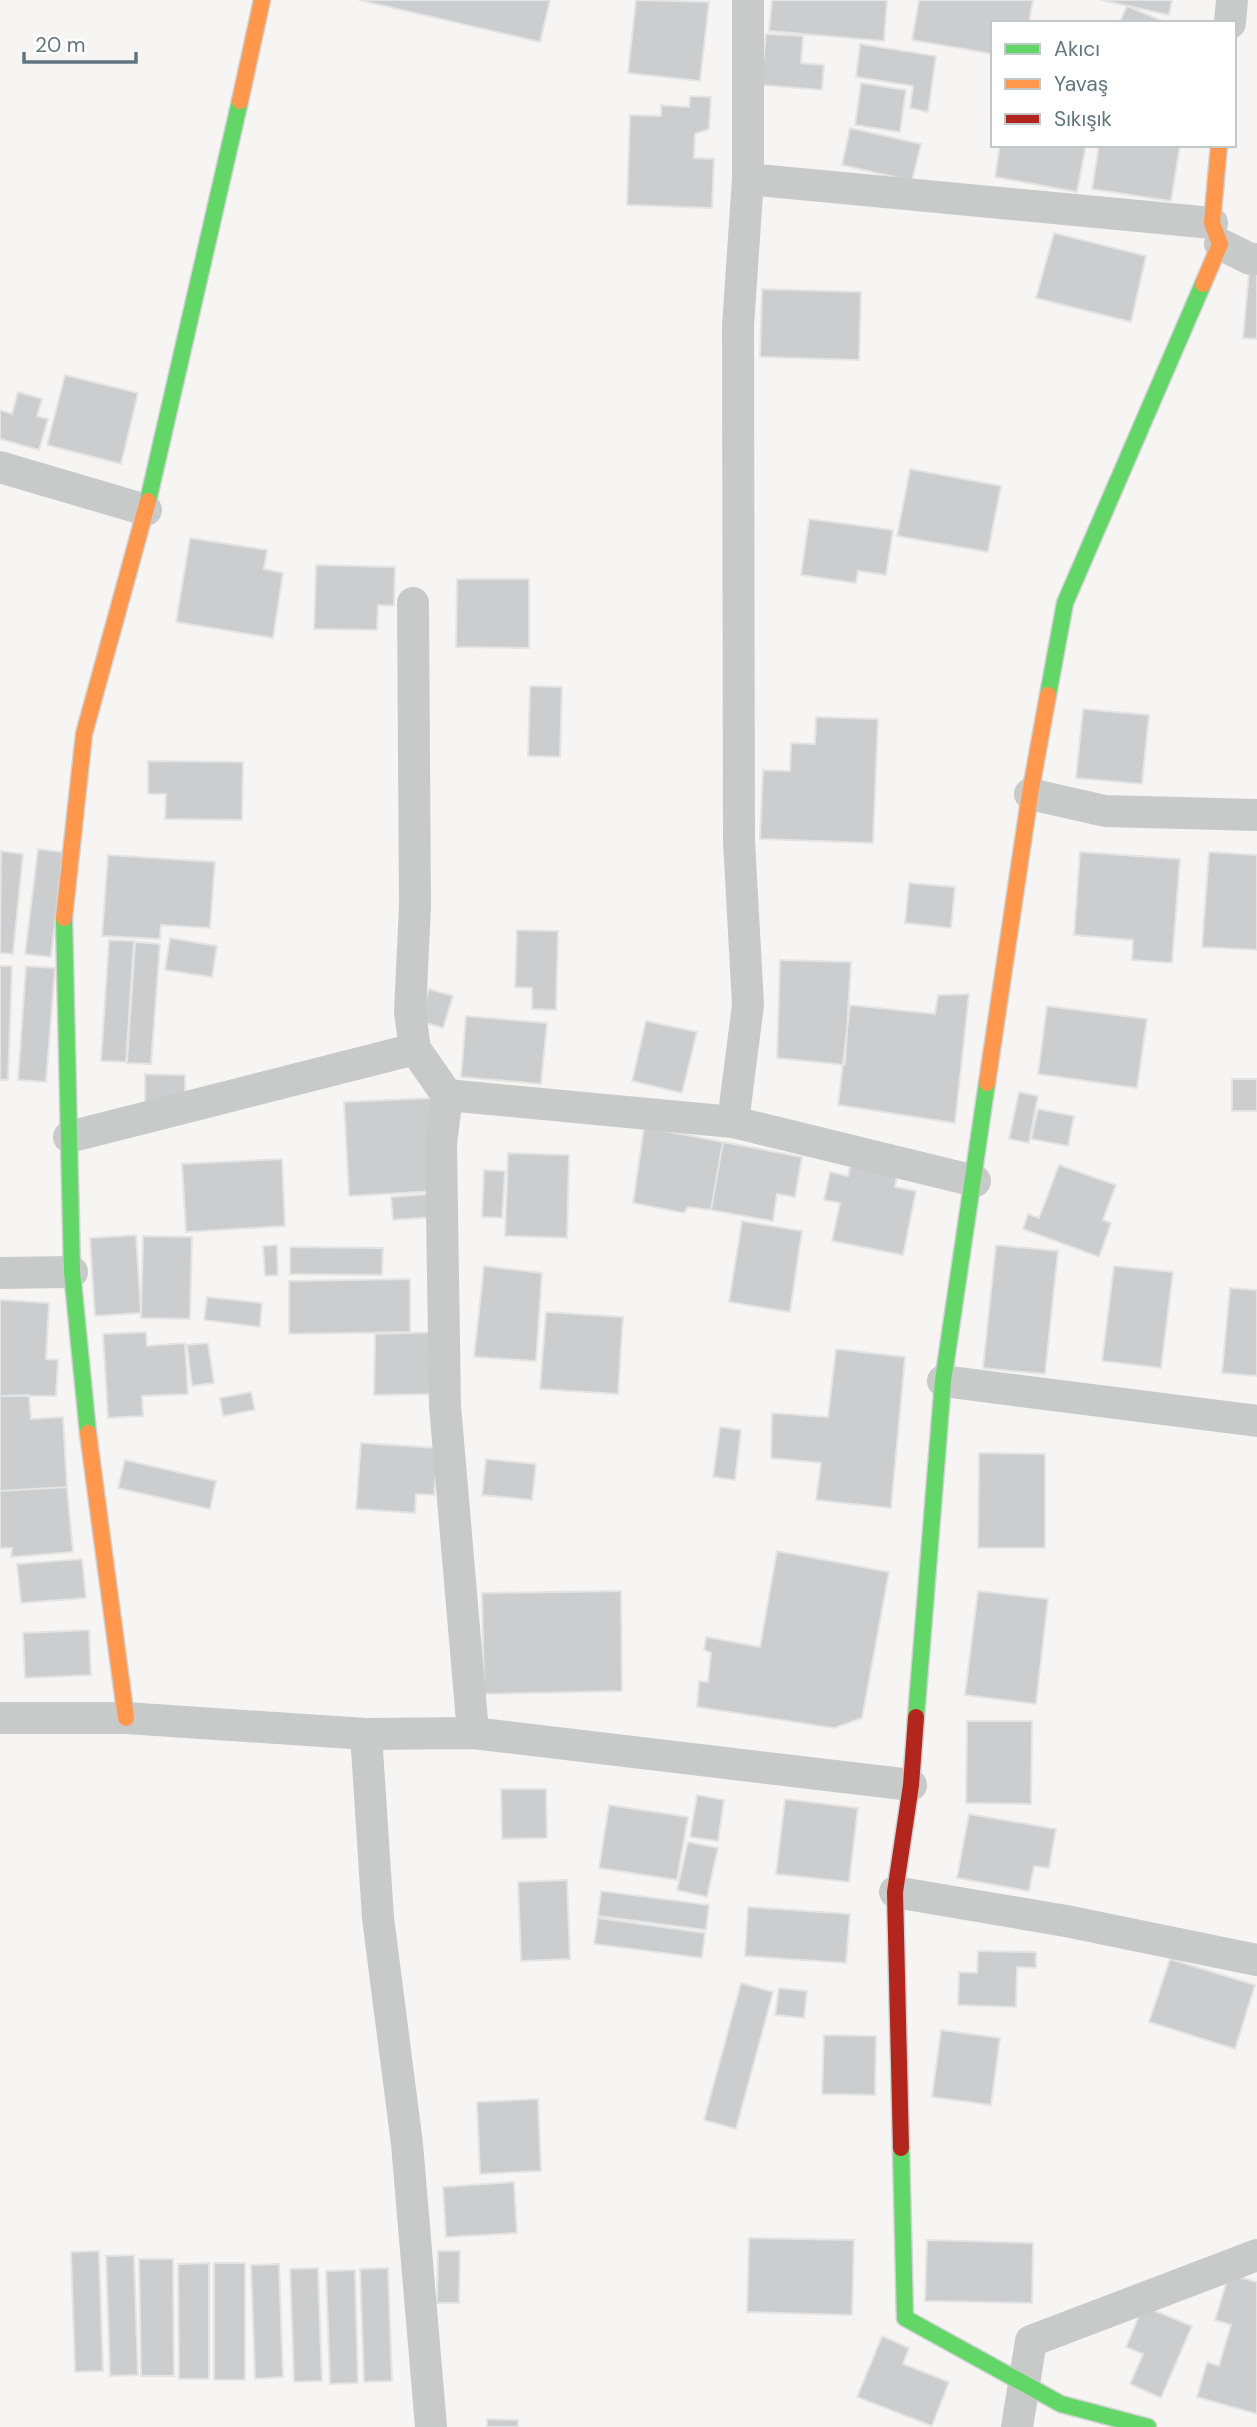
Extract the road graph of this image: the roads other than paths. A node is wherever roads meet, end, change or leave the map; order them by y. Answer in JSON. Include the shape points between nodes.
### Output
{"nodes":[{"id":1,"x":262,"y":0,"type":"edge"},
{"id":2,"x":748,"y":0,"type":"edge"},
{"id":3,"x":1232,"y":0,"type":"edge"},
{"id":4,"x":1230,"y":21,"type":"edge"},
{"id":5,"x":1219,"y":147,"type":"edge"},
{"id":6,"x":748,"y":178,"type":"junction"},
{"id":7,"x":1216,"y":233,"type":"junction"},
{"id":8,"x":1257,"y":259,"type":"edge"},
{"id":9,"x":0,"y":467,"type":"edge"},
{"id":10,"x":146,"y":510,"type":"junction"},
{"id":11,"x":413,"y":603,"type":"dead end"},
{"id":12,"x":1030,"y":794,"type":"junction"},
{"id":13,"x":1257,"y":815,"type":"edge"},
{"id":14,"x":415,"y":1049,"type":"junction"},
{"id":15,"x":447,"y":1095,"type":"junction"},
{"id":16,"x":733,"y":1122,"type":"junction"},
{"id":17,"x":69,"y":1137,"type":"junction"},
{"id":18,"x":975,"y":1181,"type":"junction"},
{"id":19,"x":72,"y":1272,"type":"junction"},
{"id":20,"x":0,"y":1273,"type":"edge"},
{"id":21,"x":943,"y":1381,"type":"junction"},
{"id":22,"x":1257,"y":1421,"type":"edge"},
{"id":23,"x":126,"y":1717,"type":"junction"},
{"id":24,"x":0,"y":1718,"type":"edge"},
{"id":25,"x":473,"y":1733,"type":"junction"},
{"id":26,"x":366,"y":1734,"type":"junction"},
{"id":27,"x":911,"y":1784,"type":"junction"},
{"id":28,"x":895,"y":1892,"type":"junction"},
{"id":29,"x":1257,"y":1959,"type":"edge"},
{"id":30,"x":1257,"y":2255,"type":"edge"},
{"id":31,"x":1024,"y":2386,"type":"junction"},
{"id":32,"x":431,"y":2427,"type":"edge"},
{"id":33,"x":1017,"y":2427,"type":"edge"},
{"id":34,"x":1148,"y":2427,"type":"edge"}],
"edges":[{"from":1,"to":10,"type":"street"},
{"from":2,"to":6,"type":"street"},
{"from":3,"to":4,"type":"street"},
{"from":5,"to":7,"type":"street"},
{"from":6,"to":7,"type":"street"},
{"from":6,"to":16,"type":"street","via":[[738,326],[739,841],[748,1005]]},
{"from":7,"to":8,"type":"street","via":[[1250,259]]},
{"from":7,"to":12,"type":"street","via":[[1162,384],[1065,603]]},
{"from":9,"to":10,"type":"street"},
{"from":10,"to":17,"type":"street","via":[[84,734],[64,916]]},
{"from":11,"to":14,"type":"street","via":[[415,906],[410,1012]]},
{"from":12,"to":13,"type":"street","via":[[1105,811]]},
{"from":12,"to":18,"type":"street"},
{"from":14,"to":15,"type":"street"},
{"from":14,"to":17,"type":"street"},
{"from":15,"to":16,"type":"street"},
{"from":15,"to":25,"type":"street","via":[[441,1144],[445,1406]]},
{"from":16,"to":18,"type":"street"},
{"from":17,"to":19,"type":"street"},
{"from":18,"to":21,"type":"street"},
{"from":19,"to":20,"type":"street"},
{"from":19,"to":23,"type":"street","via":[[84,1400]]},
{"from":21,"to":22,"type":"street"},
{"from":21,"to":27,"type":"street"},
{"from":23,"to":24,"type":"street"},
{"from":23,"to":26,"type":"street"},
{"from":25,"to":26,"type":"street"},
{"from":25,"to":27,"type":"street"},
{"from":26,"to":32,"type":"street","via":[[378,1918],[407,2144]]},
{"from":27,"to":28,"type":"street"},
{"from":28,"to":29,"type":"street"},
{"from":28,"to":31,"type":"street","via":[[905,2318]]},
{"from":30,"to":31,"type":"street","via":[[1031,2341]]},
{"from":31,"to":33,"type":"street"},
{"from":31,"to":34,"type":"street","via":[[1061,2403]]}]}
